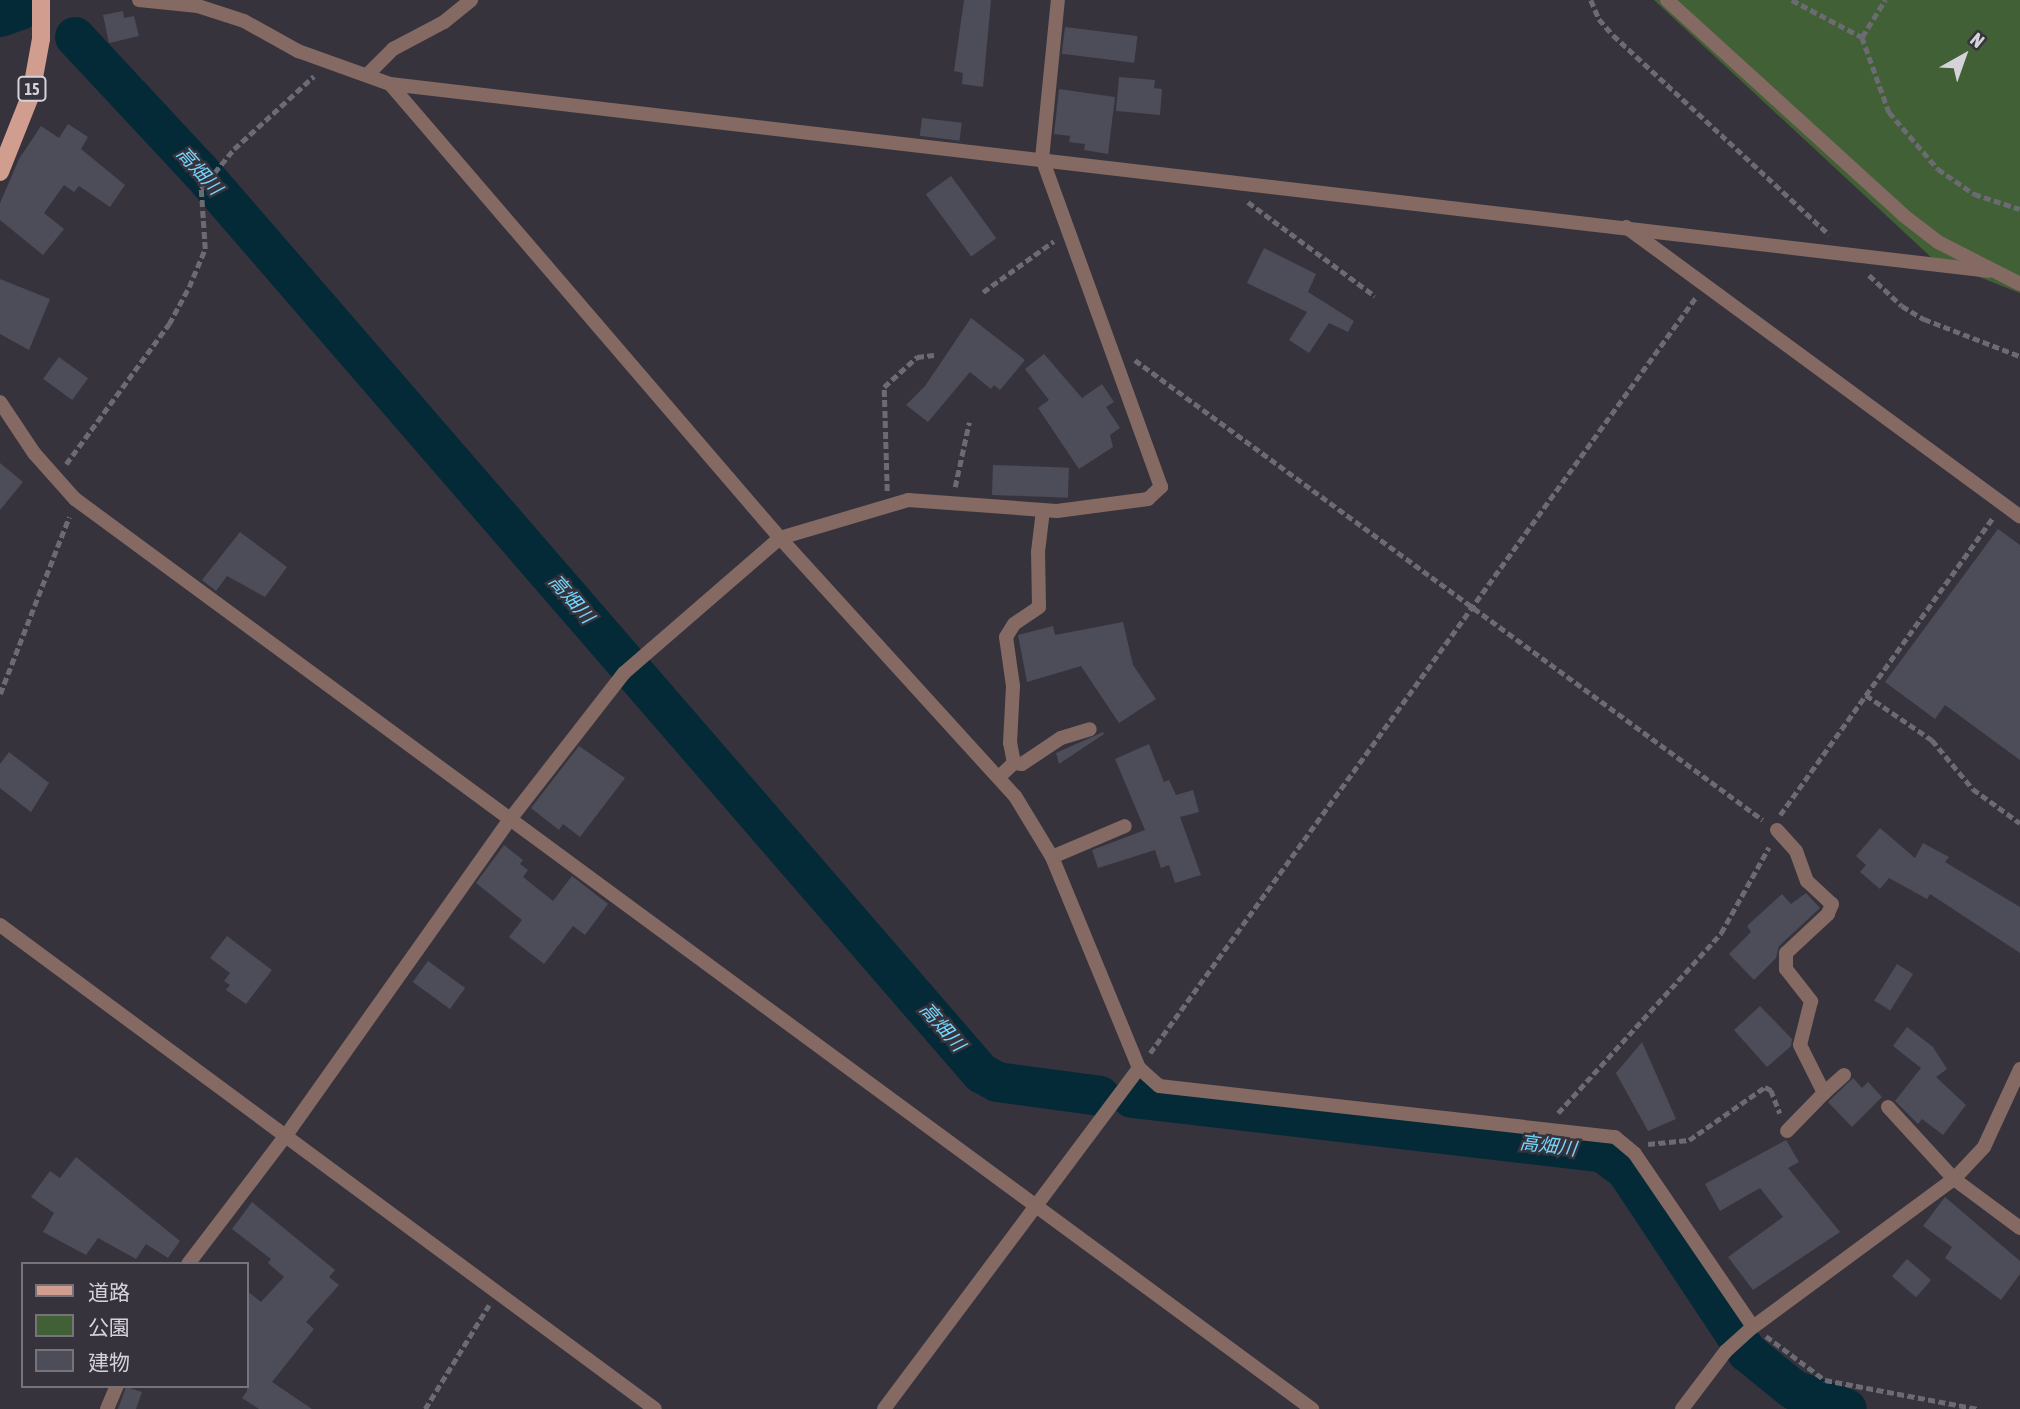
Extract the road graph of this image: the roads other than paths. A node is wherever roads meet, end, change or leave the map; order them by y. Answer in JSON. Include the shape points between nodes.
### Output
{"nodes":[{"id":1,"x":41,"y":0,"type":"edge"},
{"id":2,"x":139,"y":0,"type":"edge"},
{"id":3,"x":471,"y":0,"type":"edge"},
{"id":4,"x":1058,"y":0,"type":"edge"},
{"id":5,"x":1667,"y":0,"type":"edge"},
{"id":6,"x":367,"y":75,"type":"junction"},
{"id":7,"x":390,"y":84,"type":"junction"},
{"id":8,"x":1042,"y":159,"type":"junction"},
{"id":9,"x":0,"y":172,"type":"edge"},
{"id":10,"x":1625,"y":226,"type":"junction"},
{"id":11,"x":1989,"y":271,"type":"junction"},
{"id":12,"x":2020,"y":284,"type":"edge"},
{"id":13,"x":0,"y":402,"type":"edge"},
{"id":14,"x":1043,"y":510,"type":"junction"},
{"id":15,"x":2020,"y":516,"type":"edge"},
{"id":16,"x":780,"y":538,"type":"junction"},
{"id":17,"x":1090,"y":730,"type":"dead end"},
{"id":18,"x":1014,"y":763,"type":"junction"},
{"id":19,"x":999,"y":777,"type":"junction"},
{"id":20,"x":508,"y":822,"type":"junction"},
{"id":21,"x":1125,"y":825,"type":"dead end"},
{"id":22,"x":1777,"y":830,"type":"road end"},
{"id":23,"x":1052,"y":857,"type":"junction"},
{"id":24,"x":0,"y":925,"type":"edge"},
{"id":25,"x":1139,"y":1068,"type":"junction"},
{"id":26,"x":2020,"y":1069,"type":"edge"},
{"id":27,"x":1844,"y":1075,"type":"dead end"},
{"id":28,"x":1824,"y":1093,"type":"junction"},
{"id":29,"x":1888,"y":1107,"type":"dead end"},
{"id":30,"x":1787,"y":1131,"type":"road end"},
{"id":31,"x":287,"y":1134,"type":"junction"},
{"id":32,"x":1954,"y":1179,"type":"junction"},
{"id":33,"x":1035,"y":1207,"type":"junction"},
{"id":34,"x":2020,"y":1228,"type":"edge"},
{"id":35,"x":190,"y":1262,"type":"edge"},
{"id":36,"x":1750,"y":1330,"type":"junction"},
{"id":37,"x":116,"y":1388,"type":"edge"},
{"id":38,"x":107,"y":1409,"type":"edge"},
{"id":39,"x":655,"y":1409,"type":"edge"},
{"id":40,"x":884,"y":1409,"type":"edge"},
{"id":41,"x":1312,"y":1409,"type":"edge"},
{"id":42,"x":1682,"y":1409,"type":"edge"}],
"edges":[{"from":1,"to":9,"type":"main road","number":"15","via":[[41,39],[31,94]]},
{"from":2,"to":6,"type":"street","via":[[198,6],[244,21],[322,61]]},
{"from":3,"to":6,"type":"street","via":[[444,22],[393,49]]},
{"from":4,"to":8,"type":"street"},
{"from":5,"to":11,"type":"street","via":[[1903,215]]},
{"from":6,"to":7,"type":"street"},
{"from":7,"to":8,"type":"street"},
{"from":7,"to":16,"type":"street"},
{"from":8,"to":10,"type":"street"},
{"from":8,"to":14,"type":"street","via":[[1161,487],[1148,499]]},
{"from":10,"to":11,"type":"street"},
{"from":10,"to":15,"type":"street"},
{"from":11,"to":12,"type":"street"},
{"from":13,"to":20,"type":"street","via":[[55,479],[75,499]]},
{"from":14,"to":16,"type":"street","via":[[908,500]]},
{"from":14,"to":18,"type":"street","via":[[1039,607],[1006,637],[1013,687],[1010,743]]},
{"from":16,"to":19,"type":"street"},
{"from":16,"to":20,"type":"street","via":[[624,673]]},
{"from":17,"to":18,"type":"street","via":[[1061,738],[1023,764]]},
{"from":18,"to":19,"type":"street"},
{"from":19,"to":23,"type":"street"},
{"from":20,"to":31,"type":"street"},
{"from":20,"to":33,"type":"street"},
{"from":21,"to":23,"type":"street"},
{"from":22,"to":28,"type":"street","via":[[1796,851],[1807,881],[1832,904],[1824,918],[1792,944],[1786,960],[1790,976],[1811,1001],[1800,1045]]},
{"from":23,"to":25,"type":"street"},
{"from":24,"to":31,"type":"street"},
{"from":25,"to":33,"type":"street"},
{"from":25,"to":36,"type":"street","via":[[1159,1086],[1615,1138],[1626,1144]]},
{"from":26,"to":32,"type":"street","via":[[1984,1147]]},
{"from":27,"to":28,"type":"street"},
{"from":28,"to":30,"type":"street"},
{"from":29,"to":32,"type":"street"},
{"from":31,"to":35,"type":"street"},
{"from":31,"to":39,"type":"street"},
{"from":32,"to":34,"type":"street"},
{"from":32,"to":36,"type":"street"},
{"from":33,"to":40,"type":"street"},
{"from":33,"to":41,"type":"street"},
{"from":36,"to":42,"type":"street","via":[[1726,1351]]},
{"from":37,"to":38,"type":"street"}]}
